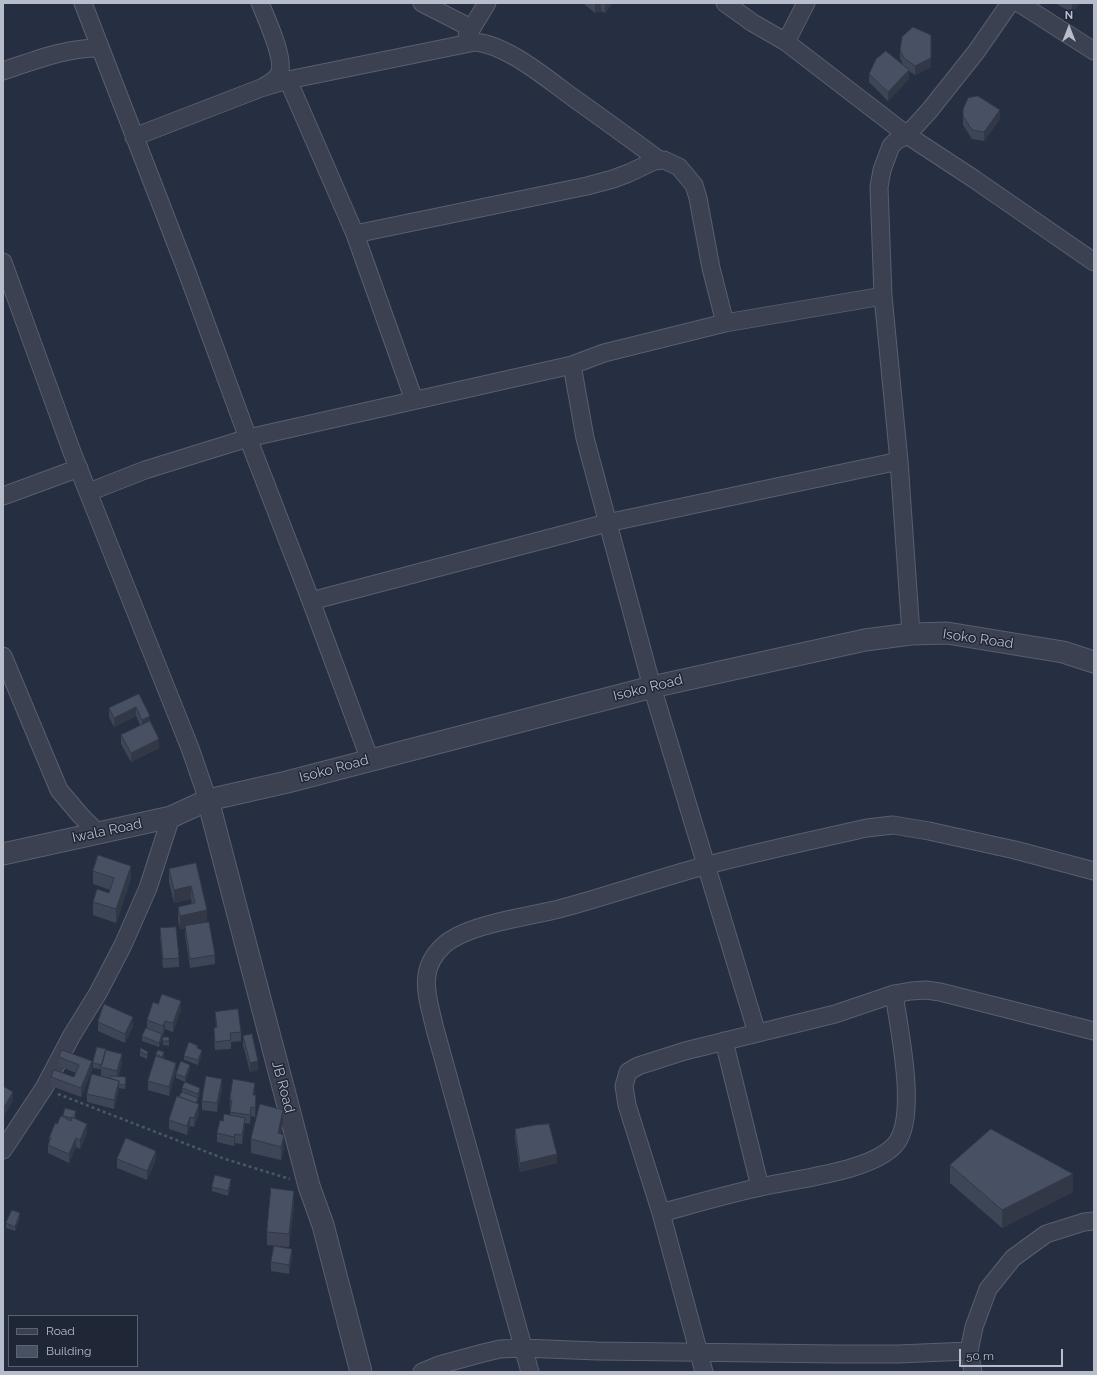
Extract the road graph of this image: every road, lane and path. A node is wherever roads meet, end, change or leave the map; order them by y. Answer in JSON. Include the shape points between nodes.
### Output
{"nodes":[{"id":1,"x":83,"y":3,"type":"edge"},
{"id":2,"x":260,"y":3,"type":"edge"},
{"id":3,"x":422,"y":3,"type":"edge"},
{"id":4,"x":487,"y":3,"type":"edge"},
{"id":5,"x":725,"y":3,"type":"edge"},
{"id":6,"x":806,"y":3,"type":"edge"},
{"id":7,"x":1010,"y":3,"type":"edge"},
{"id":8,"x":1019,"y":3,"type":"edge"},
{"id":9,"x":471,"y":28,"type":"junction"},
{"id":10,"x":786,"y":42,"type":"junction"},
{"id":11,"x":463,"y":44,"type":"junction"},
{"id":12,"x":100,"y":48,"type":"junction"},
{"id":13,"x":1094,"y":51,"type":"edge"},
{"id":14,"x":3,"y":71,"type":"edge"},
{"id":15,"x":288,"y":80,"type":"junction"},
{"id":16,"x":261,"y":88,"type":"junction"},
{"id":17,"x":907,"y":135,"type":"junction"},
{"id":18,"x":134,"y":137,"type":"junction"},
{"id":19,"x":659,"y":160,"type":"junction"},
{"id":20,"x":355,"y":234,"type":"junction"},
{"id":21,"x":3,"y":262,"type":"edge"},
{"id":22,"x":1094,"y":262,"type":"edge"},
{"id":23,"x":883,"y":296,"type":"junction"},
{"id":24,"x":725,"y":323,"type":"junction"},
{"id":25,"x":572,"y":365,"type":"junction"},
{"id":26,"x":414,"y":400,"type":"junction"},
{"id":27,"x":248,"y":438,"type":"junction"},
{"id":28,"x":899,"y":461,"type":"junction"},
{"id":29,"x":79,"y":468,"type":"junction"},
{"id":30,"x":89,"y":492,"type":"junction"},
{"id":31,"x":3,"y":496,"type":"edge"},
{"id":32,"x":607,"y":523,"type":"junction"},
{"id":33,"x":311,"y":601,"type":"junction"},
{"id":34,"x":910,"y":634,"type":"junction"},
{"id":35,"x":3,"y":656,"type":"edge"},
{"id":36,"x":1094,"y":662,"type":"edge"},
{"id":37,"x":652,"y":687,"type":"junction"},
{"id":38,"x":370,"y":760,"type":"junction"},
{"id":39,"x":208,"y":800,"type":"junction"},
{"id":40,"x":171,"y":817,"type":"junction"},
{"id":41,"x":98,"y":833,"type":"junction"},
{"id":42,"x":3,"y":854,"type":"edge"},
{"id":43,"x":705,"y":866,"type":"junction"},
{"id":44,"x":1094,"y":871,"type":"edge"},
{"id":45,"x":894,"y":994,"type":"junction"},
{"id":46,"x":1094,"y":1031,"type":"edge"},
{"id":47,"x":757,"y":1033,"type":"junction"},
{"id":48,"x":724,"y":1041,"type":"junction"},
{"id":49,"x":44,"y":1088,"type":"junction"},
{"id":50,"x":3,"y":1150,"type":"edge"},
{"id":51,"x":309,"y":1186,"type":"junction"},
{"id":52,"x":760,"y":1187,"type":"junction"},
{"id":53,"x":661,"y":1213,"type":"junction"},
{"id":54,"x":1094,"y":1217,"type":"edge"},
{"id":55,"x":523,"y":1348,"type":"junction"},
{"id":56,"x":698,"y":1351,"type":"junction"},
{"id":57,"x":969,"y":1351,"type":"junction"},
{"id":58,"x":361,"y":1372,"type":"edge"},
{"id":59,"x":422,"y":1372,"type":"edge"},
{"id":60,"x":530,"y":1372,"type":"edge"},
{"id":61,"x":704,"y":1372,"type":"edge"},
{"id":62,"x":973,"y":1372,"type":"edge"}],
"edges":[{"from":1,"to":12,"type":"street"},
{"from":2,"to":16,"type":"street","via":[[281,65],[276,78]]},
{"from":3,"to":9,"type":"street"},
{"from":4,"to":9,"type":"street"},
{"from":5,"to":10,"type":"street"},
{"from":6,"to":10,"type":"street"},
{"from":7,"to":17,"type":"street","via":[[976,52]]},
{"from":8,"to":13,"type":"street"},
{"from":9,"to":11,"type":"street"},
{"from":10,"to":17,"type":"street"},
{"from":11,"to":15,"type":"street"},
{"from":11,"to":19,"type":"street","via":[[474,42],[496,46],[533,69]]},
{"from":12,"to":14,"type":"street","via":[[62,51]]},
{"from":12,"to":18,"type":"street"},
{"from":15,"to":16,"type":"street"},
{"from":15,"to":20,"type":"street"},
{"from":16,"to":18,"type":"street"},
{"from":17,"to":22,"type":"street"},
{"from":17,"to":23,"type":"street","via":[[891,146],[879,187]]},
{"from":18,"to":27,"type":"street","via":[[188,272]]},
{"from":19,"to":20,"type":"street","via":[[618,177],[587,186]]},
{"from":19,"to":24,"type":"street","via":[[669,161],[679,167],[694,186]]},
{"from":20,"to":26,"type":"street"},
{"from":21,"to":29,"type":"street"},
{"from":23,"to":24,"type":"street"},
{"from":23,"to":28,"type":"street"},
{"from":24,"to":25,"type":"street","via":[[604,353]]},
{"from":25,"to":26,"type":"street"},
{"from":25,"to":32,"type":"street","via":[[585,438]]},
{"from":26,"to":27,"type":"street"},
{"from":27,"to":30,"type":"street","via":[[145,470]]},
{"from":27,"to":33,"type":"street"},
{"from":28,"to":32,"type":"street"},
{"from":28,"to":34,"type":"street"},
{"from":29,"to":30,"type":"street"},
{"from":29,"to":31,"type":"street"},
{"from":30,"to":39,"type":"street"},
{"from":32,"to":33,"type":"street"},
{"from":32,"to":37,"type":"street"},
{"from":33,"to":38,"type":"street"},
{"from":34,"to":36,"type":"street","name":"Isoko Road","via":[[947,632],[1063,652]]},
{"from":34,"to":37,"type":"street","name":"Isoko Road","via":[[865,640]]},
{"from":35,"to":41,"type":"street","via":[[59,790]]},
{"from":37,"to":38,"type":"street","name":"Isoko Road"},
{"from":37,"to":43,"type":"street"},
{"from":38,"to":39,"type":"street","name":"Isoko Road"},
{"from":39,"to":40,"type":"street","name":"Iwala Road"},
{"from":39,"to":51,"type":"street","name":"JB Road"},
{"from":40,"to":41,"type":"street","name":"Iwala Road"},
{"from":40,"to":49,"type":"street","via":[[148,888],[123,945]]},
{"from":41,"to":42,"type":"street","name":"Iwala Road"},
{"from":43,"to":44,"type":"street","via":[[867,828],[893,825],[1015,850]]},
{"from":43,"to":47,"type":"street"},
{"from":43,"to":55,"type":"street","via":[[559,909],[476,929],[444,945],[430,963],[426,979],[428,998]]},
{"from":45,"to":46,"type":"street","via":[[926,990],[940,992]]},
{"from":45,"to":47,"type":"street","via":[[836,1014]]},
{"from":45,"to":52,"type":"street","via":[[906,1084],[906,1112],[899,1139],[880,1156],[860,1165]]},
{"from":47,"to":48,"type":"street"},
{"from":48,"to":52,"type":"street"},
{"from":48,"to":53,"type":"street","via":[[638,1066],[628,1072],[624,1086],[627,1105]]},
{"from":49,"to":50,"type":"street"},
{"from":49,"to":51,"type":"path","via":[[225,1159]]},
{"from":51,"to":58,"type":"street","name":"JB Road","via":[[323,1225]]},
{"from":52,"to":53,"type":"street"},
{"from":53,"to":56,"type":"street"},
{"from":54,"to":57,"type":"street","via":[[1046,1234],[1013,1258],[988,1289],[974,1327]]},
{"from":55,"to":56,"type":"street"},
{"from":55,"to":59,"type":"street","via":[[482,1353]]},
{"from":55,"to":60,"type":"street"},
{"from":56,"to":57,"type":"street","via":[[898,1354]]},
{"from":56,"to":61,"type":"street"},
{"from":57,"to":62,"type":"street"}]}
